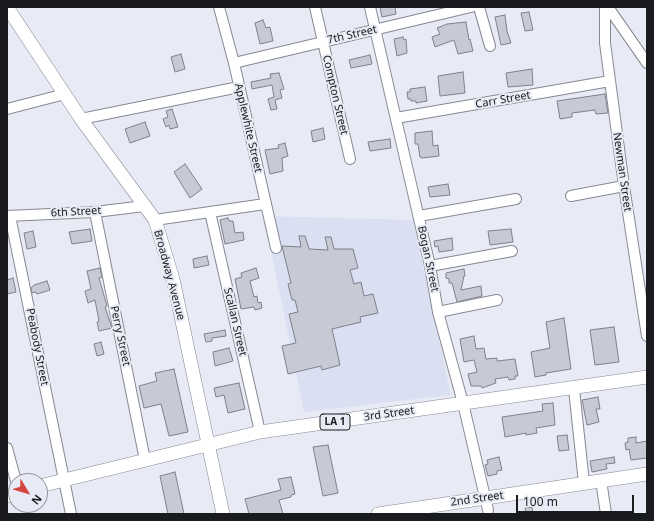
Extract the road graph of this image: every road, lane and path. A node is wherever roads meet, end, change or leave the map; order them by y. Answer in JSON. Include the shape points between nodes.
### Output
{"nodes":[{"id":1,"x":7,"y":7,"type":"edge"},
{"id":2,"x":219,"y":7,"type":"edge"},
{"id":3,"x":315,"y":7,"type":"edge"},
{"id":4,"x":370,"y":7,"type":"edge"},
{"id":5,"x":471,"y":7,"type":"edge"},
{"id":6,"x":479,"y":7,"type":"edge"},
{"id":7,"x":605,"y":7,"type":"edge"},
{"id":8,"x":608,"y":7,"type":"edge"},
{"id":9,"x":375,"y":29,"type":"junction"},
{"id":10,"x":323,"y":42,"type":"junction"},
{"id":11,"x":490,"y":46,"type":"dead end"},
{"id":12,"x":234,"y":63,"type":"junction"},
{"id":13,"x":647,"y":63,"type":"edge"},
{"id":14,"x":610,"y":81,"type":"junction"},
{"id":15,"x":239,"y":87,"type":"junction"},
{"id":16,"x":65,"y":94,"type":"junction"},
{"id":17,"x":7,"y":109,"type":"edge"},
{"id":18,"x":396,"y":118,"type":"junction"},
{"id":19,"x":81,"y":119,"type":"junction"},
{"id":20,"x":350,"y":160,"type":"dead end"},
{"id":21,"x":624,"y":186,"type":"junction"},
{"id":22,"x":572,"y":196,"type":"dead end"},
{"id":23,"x":516,"y":199,"type":"dead end"},
{"id":24,"x":265,"y":204,"type":"junction"},
{"id":25,"x":144,"y":206,"type":"junction"},
{"id":26,"x":94,"y":212,"type":"junction"},
{"id":27,"x":210,"y":212,"type":"junction"},
{"id":28,"x":8,"y":216,"type":"edge"},
{"id":29,"x":419,"y":216,"type":"junction"},
{"id":30,"x":155,"y":220,"type":"junction"},
{"id":31,"x":276,"y":248,"type":"dead end"},
{"id":32,"x":512,"y":251,"type":"dead end"},
{"id":33,"x":430,"y":266,"type":"junction"},
{"id":34,"x":497,"y":300,"type":"dead end"},
{"id":35,"x":438,"y":312,"type":"junction"},
{"id":36,"x":647,"y":336,"type":"edge"},
{"id":37,"x":647,"y":377,"type":"edge"},
{"id":38,"x":574,"y":389,"type":"junction"},
{"id":39,"x":463,"y":404,"type":"junction"},
{"id":40,"x":260,"y":432,"type":"junction"},
{"id":41,"x":207,"y":444,"type":"junction"},
{"id":42,"x":7,"y":448,"type":"edge"},
{"id":43,"x":145,"y":460,"type":"junction"},
{"id":44,"x":14,"y":473,"type":"edge"},
{"id":45,"x":647,"y":474,"type":"edge"},
{"id":46,"x":63,"y":479,"type":"junction"},
{"id":47,"x":602,"y":480,"type":"junction"},
{"id":48,"x":584,"y":483,"type":"junction"},
{"id":49,"x":48,"y":484,"type":"edge"},
{"id":50,"x":487,"y":504,"type":"junction"},
{"id":51,"x":71,"y":514,"type":"edge"},
{"id":52,"x":223,"y":514,"type":"edge"},
{"id":53,"x":378,"y":514,"type":"edge"},
{"id":54,"x":606,"y":514,"type":"edge"}],
"edges":[{"from":1,"to":16,"type":"main road","name":"Broadway Avenue"},
{"from":2,"to":12,"type":"street","name":"Applewhite Street"},
{"from":3,"to":10,"type":"street","name":"Compton Street"},
{"from":4,"to":9,"type":"street","name":"Bogan Street"},
{"from":5,"to":9,"type":"street","name":"7th Street"},
{"from":6,"to":11,"type":"street"},
{"from":7,"to":14,"type":"street","name":"Newman Street","via":[[605,43]]},
{"from":8,"to":13,"type":"street"},
{"from":9,"to":10,"type":"street","name":"7th Street"},
{"from":9,"to":18,"type":"street","name":"Bogan Street"},
{"from":10,"to":12,"type":"street","name":"7th Street"},
{"from":10,"to":20,"type":"street","name":"Compton Street"},
{"from":12,"to":15,"type":"street","name":"Applewhite Street"},
{"from":14,"to":18,"type":"street","name":"Carr Street"},
{"from":14,"to":21,"type":"street","name":"Newman Street"},
{"from":15,"to":19,"type":"street"},
{"from":15,"to":24,"type":"street","name":"Applewhite Street"},
{"from":16,"to":17,"type":"street"},
{"from":16,"to":19,"type":"main road","name":"Broadway Avenue"},
{"from":18,"to":29,"type":"street","name":"Bogan Street"},
{"from":19,"to":25,"type":"main road","name":"Broadway Avenue"},
{"from":21,"to":22,"type":"street"},
{"from":21,"to":36,"type":"street","name":"Newman Street"},
{"from":23,"to":29,"type":"street"},
{"from":24,"to":27,"type":"street"},
{"from":24,"to":31,"type":"street","name":"Applewhite Street"},
{"from":25,"to":26,"type":"street","name":"6th Street"},
{"from":25,"to":30,"type":"main road","name":"Broadway Avenue"},
{"from":26,"to":28,"type":"street","name":"6th Street"},
{"from":26,"to":43,"type":"street","name":"Perry Street"},
{"from":27,"to":30,"type":"street"},
{"from":27,"to":40,"type":"street","name":"Scallan Street"},
{"from":28,"to":46,"type":"street","name":"Peabody Street"},
{"from":29,"to":33,"type":"street","name":"Bogan Street"},
{"from":30,"to":41,"type":"main road","name":"Broadway Avenue","via":[[173,279]]},
{"from":32,"to":33,"type":"street"},
{"from":33,"to":35,"type":"street","name":"Bogan Street"},
{"from":34,"to":35,"type":"street"},
{"from":35,"to":39,"type":"street","name":"Bogan Street"},
{"from":37,"to":38,"type":"main road","name":"3rd Street","number":"LA 1"},
{"from":38,"to":39,"type":"main road","name":"3rd Street","number":"LA 1"},
{"from":38,"to":48,"type":"street"},
{"from":39,"to":40,"type":"main road","name":"3rd Street","number":"LA 1"},
{"from":39,"to":50,"type":"street","name":"Bogan Street"},
{"from":40,"to":41,"type":"main road","name":"3rd Street","number":"LA 1"},
{"from":41,"to":43,"type":"main road","name":"3rd Street","number":"LA 1"},
{"from":41,"to":52,"type":"main road","name":"Broadway Avenue"},
{"from":42,"to":44,"type":"street"},
{"from":43,"to":46,"type":"main road","name":"3rd Street","number":"LA 1"},
{"from":45,"to":47,"type":"main road","name":"2nd Street"},
{"from":46,"to":49,"type":"main road","name":"3rd Street","number":"LA 1"},
{"from":46,"to":51,"type":"street","name":"Peabody Street"},
{"from":47,"to":48,"type":"main road","name":"2nd Street"},
{"from":47,"to":54,"type":"street"},
{"from":48,"to":50,"type":"main road","name":"2nd Street"},
{"from":50,"to":53,"type":"main road","name":"2nd Street"}]}
